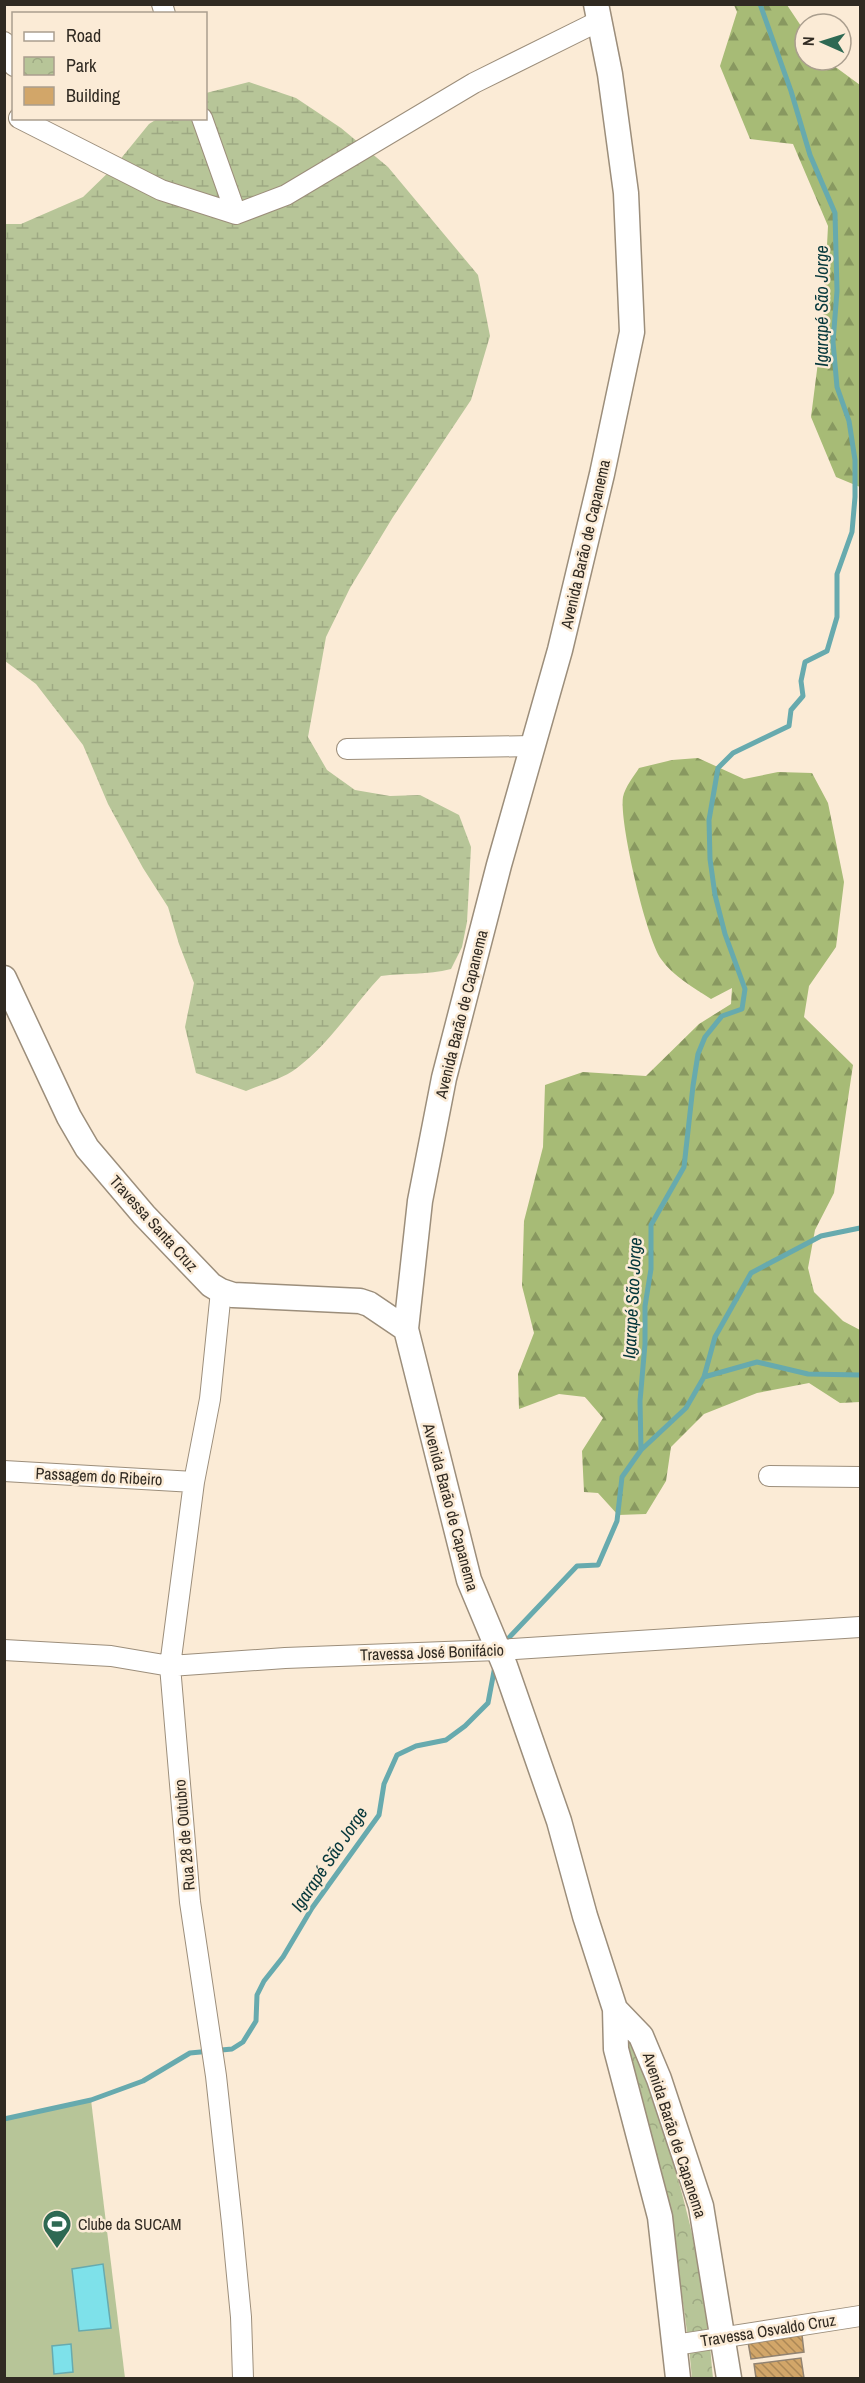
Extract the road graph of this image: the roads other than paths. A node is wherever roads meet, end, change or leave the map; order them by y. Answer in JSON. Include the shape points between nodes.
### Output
{"nodes":[{"id":1,"x":597,"y":13,"type":"edge"},
{"id":2,"x":4,"y":42,"type":"edge"},
{"id":3,"x":12,"y":61,"type":"edge"},
{"id":4,"x":203,"y":120,"type":"edge"},
{"id":5,"x":30,"y":121,"type":"edge"},
{"id":6,"x":236,"y":214,"type":"junction"},
{"id":7,"x":532,"y":746,"type":"junction"},
{"id":8,"x":347,"y":749,"type":"dead end"},
{"id":9,"x":4,"y":978,"type":"edge"},
{"id":10,"x":221,"y":1291,"type":"junction"},
{"id":11,"x":406,"y":1329,"type":"junction"},
{"id":12,"x":4,"y":1471,"type":"edge"},
{"id":13,"x":769,"y":1476,"type":"dead end"},
{"id":14,"x":861,"y":1477,"type":"edge"},
{"id":15,"x":194,"y":1482,"type":"junction"},
{"id":16,"x":861,"y":1627,"type":"edge"},
{"id":17,"x":4,"y":1650,"type":"edge"},
{"id":18,"x":498,"y":1650,"type":"junction"},
{"id":19,"x":170,"y":1666,"type":"junction"},
{"id":20,"x":615,"y":2009,"type":"junction"},
{"id":21,"x":861,"y":2316,"type":"edge"},
{"id":22,"x":723,"y":2337,"type":"junction"},
{"id":23,"x":675,"y":2345,"type":"junction"},
{"id":24,"x":243,"y":2379,"type":"edge"},
{"id":25,"x":678,"y":2379,"type":"edge"},
{"id":26,"x":729,"y":2379,"type":"edge"}],
"edges":[{"from":1,"to":6,"type":"street","via":[[286,195]]},
{"from":1,"to":7,"type":"street","name":"Avenida Barão de Capanema","via":[[610,74],[626,194],[632,332],[560,650]]},
{"from":2,"to":3,"type":"street"},
{"from":4,"to":6,"type":"street"},
{"from":5,"to":6,"type":"street","via":[[161,190]]},
{"from":7,"to":8,"type":"street"},
{"from":7,"to":11,"type":"street","name":"Avenida Barão de Capanema","via":[[444,1078],[420,1201]]},
{"from":9,"to":10,"type":"street","name":"Travessa Santa Cruz","via":[[87,1148],[144,1215]]},
{"from":10,"to":11,"type":"street","via":[[244,1296],[351,1299],[369,1304]]},
{"from":10,"to":15,"type":"street","name":"Rua 28 de Outubro","via":[[210,1399]]},
{"from":11,"to":18,"type":"street","name":"Avenida Barão de Capanema","via":[[469,1580]]},
{"from":12,"to":15,"type":"street","name":"Passagem do Ribeiro"},
{"from":13,"to":14,"type":"street"},
{"from":15,"to":19,"type":"street","name":"Rua 28 de Outubro"},
{"from":16,"to":18,"type":"street","name":"Travessa José Bonifácio"},
{"from":17,"to":19,"type":"street","name":"Travessa José Bonifácio","via":[[111,1656]]},
{"from":18,"to":19,"type":"street","name":"Travessa José Bonifácio"},
{"from":18,"to":20,"type":"street","name":"Avenida Barão de Capanema","via":[[559,1821]]},
{"from":19,"to":24,"type":"street","name":"Rua 28 de Outubro","via":[[190,1902],[216,2076],[232,2223]]},
{"from":20,"to":22,"type":"street","name":"Avenida Barão de Capanema","via":[[641,2036],[701,2206]]},
{"from":20,"to":23,"type":"street","name":"Avenida Barão de Capanema","via":[[616,2049],[660,2217]]},
{"from":21,"to":22,"type":"street","name":"Travessa Osvaldo Cruz"},
{"from":22,"to":23,"type":"street","name":"Travessa Osvaldo Cruz"},
{"from":22,"to":26,"type":"street","name":"Avenida Barão de Capanema"},
{"from":23,"to":25,"type":"street","name":"Avenida Barão de Capanema"}]}
